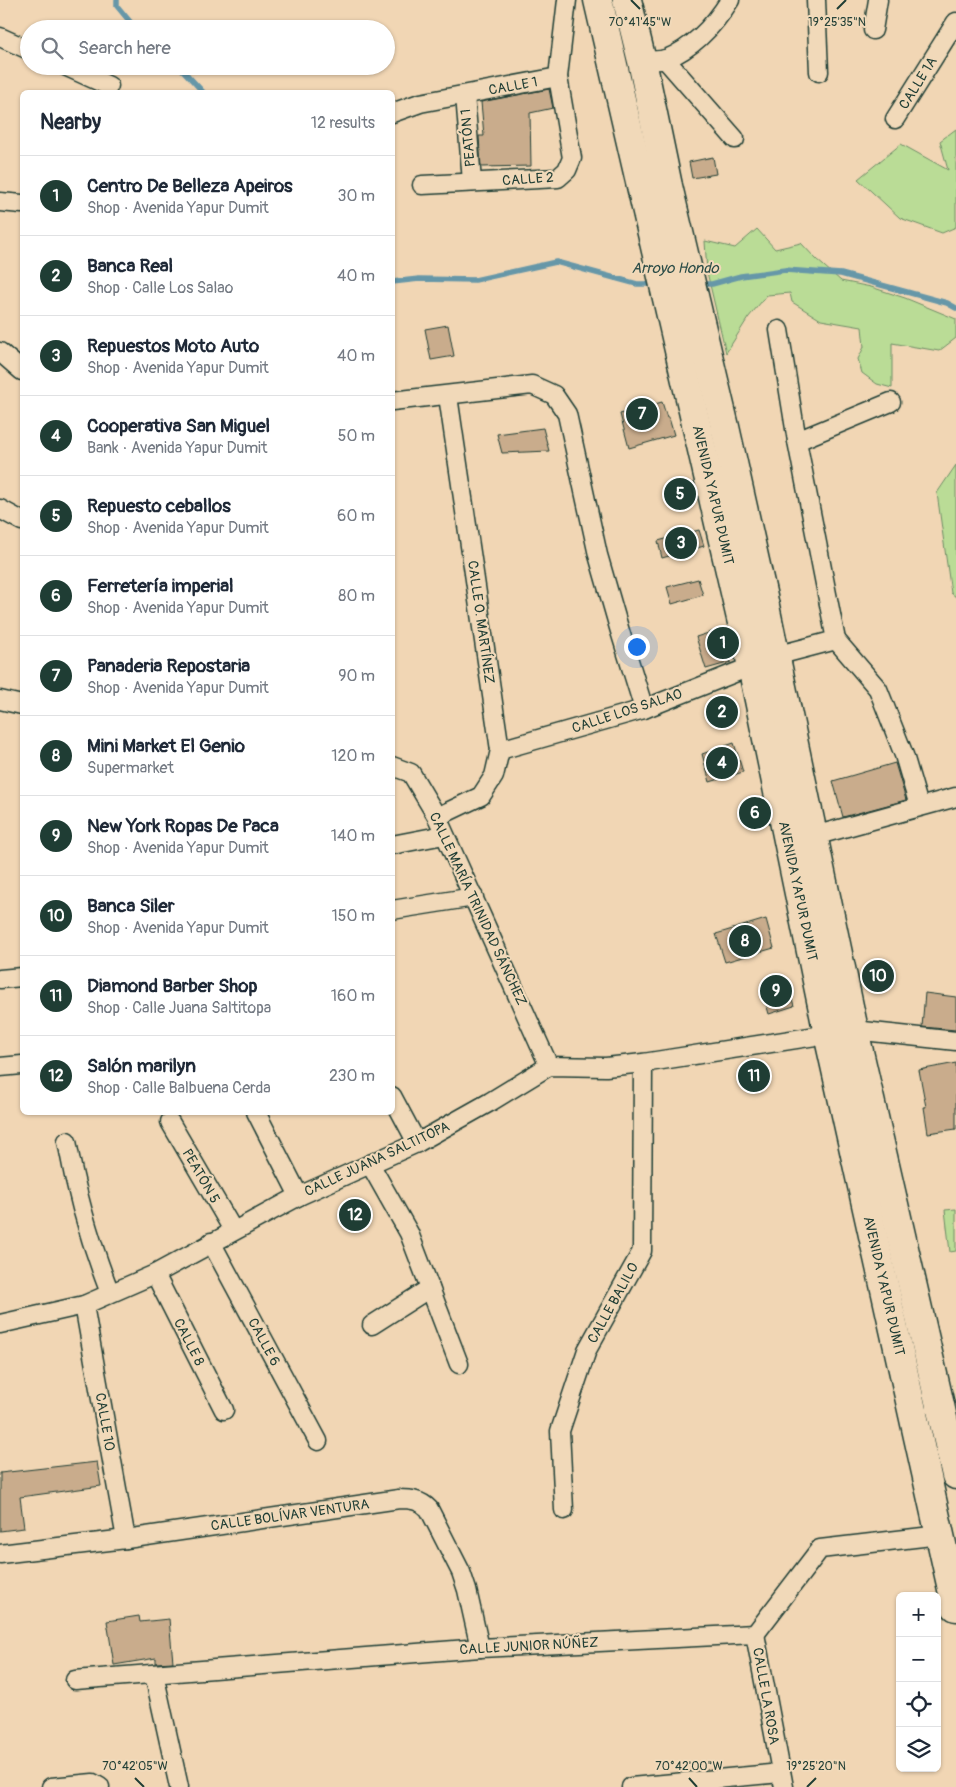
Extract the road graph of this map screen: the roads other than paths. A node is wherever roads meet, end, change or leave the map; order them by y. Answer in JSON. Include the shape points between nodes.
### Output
{"nodes":[{"id":1,"x":567,"y":0,"type":"edge"},
{"id":2,"x":598,"y":0,"type":"edge"},
{"id":3,"x":627,"y":0,"type":"edge"},
{"id":4,"x":730,"y":0,"type":"edge"},
{"id":5,"x":816,"y":0,"type":"edge"},
{"id":6,"x":878,"y":0,"type":"edge"},
{"id":7,"x":956,"y":22,"type":"edge"},
{"id":8,"x":873,"y":30,"type":"dead end"},
{"id":9,"x":0,"y":37,"type":"edge"},
{"id":10,"x":20,"y":46,"type":"edge"},
{"id":11,"x":654,"y":60,"type":"junction"},
{"id":12,"x":819,"y":72,"type":"dead end"},
{"id":13,"x":85,"y":75,"type":"edge"},
{"id":14,"x":558,"y":78,"type":"junction"},
{"id":15,"x":109,"y":86,"type":"dead end"},
{"id":16,"x":464,"y":95,"type":"junction"},
{"id":17,"x":395,"y":112,"type":"edge"},
{"id":18,"x":895,"y":119,"type":"dead end"},
{"id":19,"x":735,"y":139,"type":"dead end"},
{"id":20,"x":472,"y":182,"type":"junction"},
{"id":21,"x":422,"y":185,"type":"dead end"},
{"id":22,"x":0,"y":202,"type":"edge"},
{"id":23,"x":20,"y":204,"type":"edge"},
{"id":24,"x":780,"y":330,"type":"dead end"},
{"id":25,"x":0,"y":352,"type":"edge"},
{"id":26,"x":20,"y":369,"type":"edge"},
{"id":27,"x":448,"y":396,"type":"junction"},
{"id":28,"x":395,"y":401,"type":"edge"},
{"id":29,"x":891,"y":402,"type":"dead end"},
{"id":30,"x":798,"y":441,"type":"junction"},
{"id":31,"x":0,"y":509,"type":"edge"},
{"id":32,"x":20,"y":520,"type":"edge"},
{"id":33,"x":836,"y":640,"type":"junction"},
{"id":34,"x":764,"y":661,"type":"junction"},
{"id":35,"x":0,"y":700,"type":"edge"},
{"id":36,"x":20,"y":705,"type":"edge"},
{"id":37,"x":644,"y":709,"type":"junction"},
{"id":38,"x":500,"y":750,"type":"junction"},
{"id":39,"x":395,"y":767,"type":"edge"},
{"id":40,"x":956,"y":797,"type":"edge"},
{"id":41,"x":919,"y":806,"type":"junction"},
{"id":42,"x":438,"y":817,"type":"junction"},
{"id":43,"x":444,"y":835,"type":"junction"},
{"id":44,"x":814,"y":836,"type":"junction"},
{"id":45,"x":395,"y":843,"type":"edge"},
{"id":46,"x":474,"y":897,"type":"junction"},
{"id":47,"x":395,"y":910,"type":"edge"},
{"id":48,"x":0,"y":978,"type":"edge"},
{"id":49,"x":20,"y":978,"type":"edge"},
{"id":50,"x":841,"y":1032,"type":"junction"},
{"id":51,"x":956,"y":1041,"type":"edge"},
{"id":52,"x":642,"y":1063,"type":"junction"},
{"id":53,"x":20,"y":1065,"type":"edge"},
{"id":54,"x":549,"y":1066,"type":"junction"},
{"id":55,"x":0,"y":1067,"type":"edge"},
{"id":56,"x":395,"y":1101,"type":"edge"},
{"id":57,"x":258,"y":1115,"type":"edge"},
{"id":58,"x":170,"y":1122,"type":"dead end"},
{"id":59,"x":67,"y":1141,"type":"dead end"},
{"id":60,"x":418,"y":1143,"type":"junction"},
{"id":61,"x":370,"y":1164,"type":"junction"},
{"id":62,"x":299,"y":1196,"type":"junction"},
{"id":63,"x":233,"y":1230,"type":"junction"},
{"id":64,"x":211,"y":1242,"type":"junction"},
{"id":65,"x":155,"y":1274,"type":"junction"},
{"id":66,"x":430,"y":1288,"type":"junction"},
{"id":67,"x":110,"y":1293,"type":"junction"},
{"id":68,"x":84,"y":1305,"type":"junction"},
{"id":69,"x":0,"y":1324,"type":"edge"},
{"id":70,"x":372,"y":1325,"type":"dead end"},
{"id":71,"x":459,"y":1364,"type":"dead end"},
{"id":72,"x":224,"y":1410,"type":"dead end"},
{"id":73,"x":318,"y":1441,"type":"dead end"},
{"id":74,"x":956,"y":1475,"type":"edge"},
{"id":75,"x":564,"y":1510,"type":"dead end"},
{"id":76,"x":940,"y":1535,"type":"junction"},
{"id":77,"x":126,"y":1539,"type":"junction"},
{"id":78,"x":0,"y":1554,"type":"edge"},
{"id":79,"x":956,"y":1607,"type":"edge"},
{"id":80,"x":755,"y":1634,"type":"junction"},
{"id":81,"x":480,"y":1648,"type":"junction"},
{"id":82,"x":154,"y":1674,"type":"junction"},
{"id":83,"x":75,"y":1680,"type":"dead end"},
{"id":84,"x":782,"y":1780,"type":"edge"},
{"id":85,"x":52,"y":1787,"type":"edge"},
{"id":86,"x":100,"y":1787,"type":"edge"},
{"id":87,"x":179,"y":1787,"type":"edge"},
{"id":88,"x":631,"y":1787,"type":"edge"}],
"edges":[{"from":1,"to":14,"type":"street"},
{"from":2,"to":34,"type":"main road","name":"AVENIDA YAPUR DUMIT","via":[[680,350]]},
{"from":3,"to":11,"type":"main road","name":"AVENIDA YAPUR DUMIT"},
{"from":4,"to":11,"type":"street","via":[[720,16],[690,46]]},
{"from":5,"to":12,"type":"street"},
{"from":6,"to":8,"type":"street"},
{"from":7,"to":18,"type":"street","name":"CALLE 1A"},
{"from":9,"to":10,"type":"street"},
{"from":11,"to":19,"type":"street"},
{"from":11,"to":34,"type":"main road","name":"AVENIDA YAPUR DUMIT","via":[[668,186],[706,344]]},
{"from":13,"to":15,"type":"street"},
{"from":14,"to":16,"type":"street","name":"CALLE 1"},
{"from":14,"to":20,"type":"street","name":"CALLE 2","via":[[572,158],[567,170],[558,178]]},
{"from":16,"to":17,"type":"street","name":"CALLE 1","via":[[420,103]]},
{"from":16,"to":20,"type":"street","name":"PEATÓN 1"},
{"from":20,"to":21,"type":"street","name":"CALLE 2"},
{"from":22,"to":23,"type":"street"},
{"from":24,"to":30,"type":"street"},
{"from":25,"to":26,"type":"street"},
{"from":27,"to":28,"type":"street"},
{"from":27,"to":37,"type":"street","via":[[532,385],[554,395],[567,414],[598,555]]},
{"from":27,"to":38,"type":"street","name":"CALLE O. MARTÍNEZ"},
{"from":29,"to":30,"type":"street"},
{"from":30,"to":33,"type":"street"},
{"from":31,"to":32,"type":"street"},
{"from":33,"to":34,"type":"street","name":"CALLE LOS SALAO"},
{"from":33,"to":41,"type":"street","via":[[878,689],[904,755]]},
{"from":34,"to":37,"type":"street","name":"CALLE LOS SALAO"},
{"from":34,"to":44,"type":"main road","name":"AVENIDA YAPUR DUMIT"},
{"from":34,"to":50,"type":"main road","name":"AVENIDA YAPUR DUMIT"},
{"from":35,"to":36,"type":"street"},
{"from":37,"to":38,"type":"street","name":"CALLE LOS SALAO"},
{"from":38,"to":42,"type":"street","name":"CALLE O. MARTÍNEZ","via":[[494,776],[481,796]]},
{"from":39,"to":42,"type":"street","name":"CALLE MARÍA TRINIDAD SÁNCHEZ","via":[[411,773]]},
{"from":40,"to":41,"type":"street"},
{"from":41,"to":44,"type":"street"},
{"from":42,"to":43,"type":"street","name":"CALLE MARÍA TRINIDAD SÁNCHEZ"},
{"from":43,"to":45,"type":"street"},
{"from":43,"to":46,"type":"street","name":"CALLE MARÍA TRINIDAD SÁNCHEZ"},
{"from":44,"to":50,"type":"main road","name":"AVENIDA YAPUR DUMIT"},
{"from":46,"to":47,"type":"street"},
{"from":46,"to":54,"type":"street","name":"CALLE MARÍA TRINIDAD SÁNCHEZ"},
{"from":48,"to":49,"type":"street"},
{"from":50,"to":51,"type":"street"},
{"from":50,"to":52,"type":"street"},
{"from":50,"to":74,"type":"main road","name":"AVENIDA YAPUR DUMIT"},
{"from":50,"to":76,"type":"main road","name":"AVENIDA YAPUR DUMIT"},
{"from":52,"to":54,"type":"street","via":[[606,1067]]},
{"from":52,"to":75,"type":"street","name":"CALLE BALILO","via":[[642,1252],[588,1350],[560,1431]]},
{"from":53,"to":55,"type":"street"},
{"from":54,"to":60,"type":"street","name":"CALLE JUANA SALTITOPA"},
{"from":56,"to":60,"type":"street"},
{"from":57,"to":62,"type":"street"},
{"from":58,"to":63,"type":"street","name":"PEATÓN 5"},
{"from":59,"to":67,"type":"street","via":[[74,1177]]},
{"from":60,"to":61,"type":"street","name":"CALLE JUANA SALTITOPA"},
{"from":61,"to":62,"type":"street","name":"CALLE JUANA SALTITOPA"},
{"from":61,"to":66,"type":"street","via":[[409,1232]]},
{"from":62,"to":63,"type":"street","name":"CALLE JUANA SALTITOPA"},
{"from":63,"to":64,"type":"street","name":"CALLE JUANA SALTITOPA"},
{"from":64,"to":65,"type":"street","name":"CALLE JUANA SALTITOPA"},
{"from":64,"to":73,"type":"street","name":"CALLE 6"},
{"from":65,"to":67,"type":"street","name":"CALLE JUANA SALTITOPA"},
{"from":65,"to":72,"type":"street","name":"CALLE 8"},
{"from":66,"to":70,"type":"street"},
{"from":66,"to":71,"type":"street"},
{"from":67,"to":68,"type":"street","name":"CALLE JUANA SALTITOPA"},
{"from":68,"to":69,"type":"street","name":"CALLE JUANA SALTITOPA"},
{"from":68,"to":77,"type":"street","name":"CALLE 10"},
{"from":76,"to":79,"type":"main road","name":"AVENIDA YAPUR DUMIT"},
{"from":76,"to":80,"type":"street","via":[[820,1550]]},
{"from":77,"to":78,"type":"street","name":"CALLE BOLÍVAR VENTURA"},
{"from":77,"to":81,"type":"street","name":"CALLE BOLÍVAR VENTURA","via":[[399,1499],[416,1501],[429,1509],[461,1572]]},
{"from":80,"to":81,"type":"street","name":"CALLE JUNIOR NÚÑEZ"},
{"from":80,"to":84,"type":"street","name":"CALLE LA ROSA"},
{"from":81,"to":82,"type":"street","name":"CALLE JUNIOR NÚÑEZ"},
{"from":82,"to":83,"type":"street","name":"CALLE JUNIOR NÚÑEZ"},
{"from":82,"to":87,"type":"street"},
{"from":84,"to":88,"type":"street"},
{"from":85,"to":86,"type":"street","via":[[93,1783]]}]}
